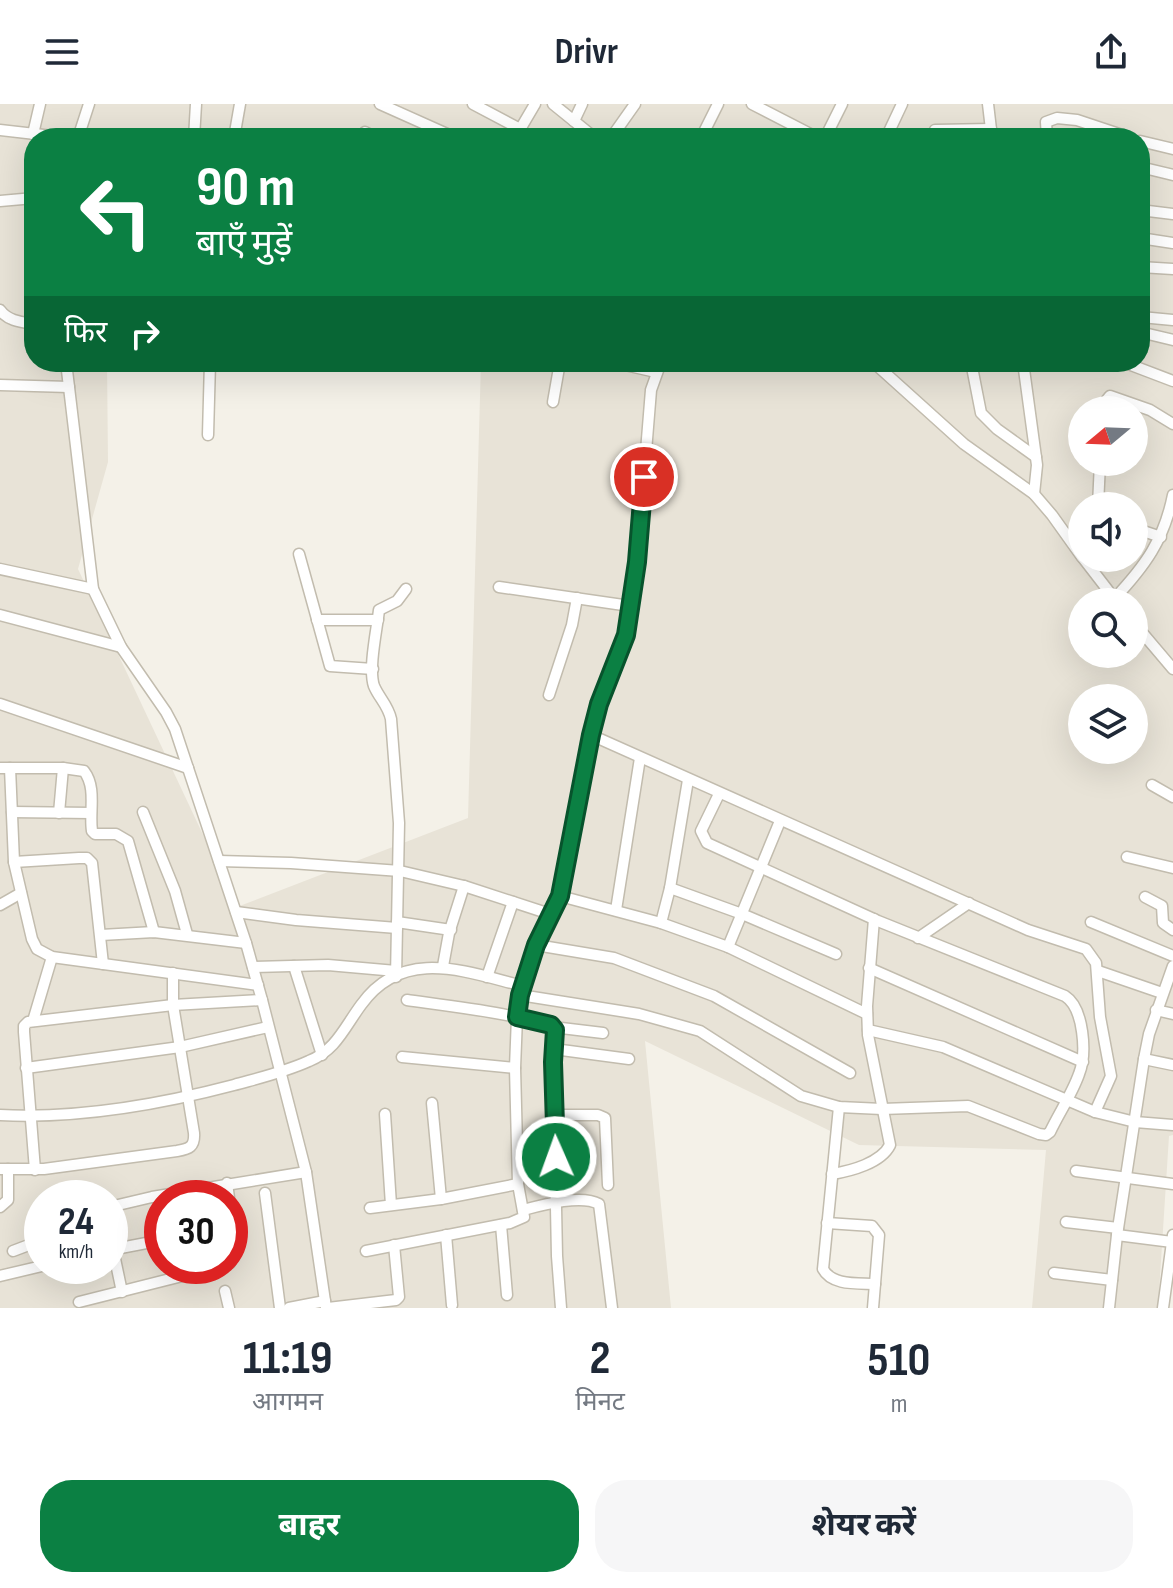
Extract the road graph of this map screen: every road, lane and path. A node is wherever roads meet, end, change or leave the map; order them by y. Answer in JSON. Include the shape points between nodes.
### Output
{"nodes":[{"id":1,"x":40,"y":104,"type":"edge"},
{"id":2,"x":89,"y":104,"type":"edge"},
{"id":3,"x":196,"y":104,"type":"edge"},
{"id":4,"x":240,"y":104,"type":"edge"},
{"id":5,"x":380,"y":104,"type":"edge"},
{"id":6,"x":473,"y":104,"type":"edge"},
{"id":7,"x":535,"y":104,"type":"edge"},
{"id":8,"x":553,"y":104,"type":"edge"},
{"id":9,"x":582,"y":104,"type":"edge"},
{"id":10,"x":635,"y":104,"type":"edge"},
{"id":11,"x":718,"y":104,"type":"edge"},
{"id":12,"x":752,"y":104,"type":"edge"},
{"id":13,"x":842,"y":104,"type":"edge"},
{"id":14,"x":902,"y":104,"type":"edge"},
{"id":15,"x":988,"y":104,"type":"edge"},
{"id":16,"x":574,"y":121,"type":"junction"},
{"id":17,"x":34,"y":128,"type":"edge"},
{"id":18,"x":81,"y":128,"type":"edge"},
{"id":19,"x":195,"y":128,"type":"edge"},
{"id":20,"x":236,"y":128,"type":"edge"},
{"id":21,"x":434,"y":128,"type":"edge"},
{"id":22,"x":508,"y":128,"type":"edge"},
{"id":23,"x":521,"y":128,"type":"edge"},
{"id":24,"x":582,"y":128,"type":"edge"},
{"id":25,"x":618,"y":128,"type":"edge"},
{"id":26,"x":706,"y":128,"type":"edge"},
{"id":27,"x":799,"y":128,"type":"edge"},
{"id":28,"x":830,"y":128,"type":"edge"},
{"id":29,"x":891,"y":128,"type":"edge"},
{"id":30,"x":991,"y":128,"type":"edge"},
{"id":31,"x":1046,"y":128,"type":"edge"},
{"id":32,"x":1098,"y":128,"type":"edge"},
{"id":33,"x":0,"y":130,"type":"edge"},
{"id":34,"x":24,"y":133,"type":"edge"},
{"id":35,"x":1150,"y":143,"type":"edge"},
{"id":36,"x":1173,"y":149,"type":"edge"},
{"id":37,"x":1150,"y":169,"type":"edge"},
{"id":38,"x":1173,"y":175,"type":"edge"},
{"id":39,"x":24,"y":199,"type":"edge"},
{"id":40,"x":0,"y":201,"type":"edge"},
{"id":41,"x":1150,"y":211,"type":"edge"},
{"id":42,"x":1173,"y":214,"type":"edge"},
{"id":43,"x":1150,"y":240,"type":"edge"},
{"id":44,"x":1173,"y":243,"type":"edge"},
{"id":45,"x":1150,"y":268,"type":"edge"},
{"id":46,"x":1173,"y":269,"type":"edge"},
{"id":47,"x":0,"y":310,"type":"edge"},
{"id":48,"x":1150,"y":317,"type":"edge"},
{"id":49,"x":1173,"y":320,"type":"edge"},
{"id":50,"x":24,"y":321,"type":"edge"},
{"id":51,"x":1150,"y":334,"type":"edge"},
{"id":52,"x":1173,"y":340,"type":"edge"},
{"id":53,"x":67,"y":372,"type":"edge"},
{"id":54,"x":210,"y":372,"type":"edge"},
{"id":55,"x":558,"y":372,"type":"edge"},
{"id":56,"x":656,"y":372,"type":"edge"},
{"id":57,"x":885,"y":372,"type":"edge"},
{"id":58,"x":973,"y":372,"type":"edge"},
{"id":59,"x":1024,"y":372,"type":"edge"},
{"id":60,"x":1149,"y":372,"type":"edge"},
{"id":61,"x":1173,"y":381,"type":"edge"},
{"id":62,"x":0,"y":385,"type":"edge"},
{"id":63,"x":69,"y":387,"type":"junction"},
{"id":64,"x":553,"y":402,"type":"dead end"},
{"id":65,"x":1148,"y":409,"type":"edge"},
{"id":66,"x":1173,"y":424,"type":"edge"},
{"id":67,"x":208,"y":435,"type":"dead end"},
{"id":68,"x":1036,"y":457,"type":"junction"},
{"id":69,"x":1034,"y":494,"type":"junction"},
{"id":70,"x":1173,"y":495,"type":"edge"},
{"id":71,"x":1148,"y":533,"type":"edge"},
{"id":72,"x":1161,"y":537,"type":"junction"},
{"id":73,"x":1068,"y":538,"type":"edge"},
{"id":74,"x":299,"y":554,"type":"dead end"},
{"id":75,"x":0,"y":569,"type":"edge"},
{"id":76,"x":1093,"y":572,"type":"edge"},
{"id":77,"x":499,"y":587,"type":"dead end"},
{"id":78,"x":1106,"y":588,"type":"edge"},
{"id":79,"x":1126,"y":588,"type":"edge"},
{"id":80,"x":93,"y":589,"type":"junction"},
{"id":81,"x":406,"y":589,"type":"dead end"},
{"id":82,"x":577,"y":598,"type":"junction"},
{"id":83,"x":630,"y":606,"type":"junction"},
{"id":84,"x":0,"y":615,"type":"edge"},
{"id":85,"x":317,"y":620,"type":"junction"},
{"id":86,"x":378,"y":620,"type":"junction"},
{"id":87,"x":1148,"y":640,"type":"edge"},
{"id":88,"x":121,"y":647,"type":"junction"},
{"id":89,"x":373,"y":669,"type":"junction"},
{"id":90,"x":1173,"y":669,"type":"edge"},
{"id":91,"x":549,"y":695,"type":"dead end"},
{"id":92,"x":0,"y":704,"type":"edge"},
{"id":93,"x":591,"y":735,"type":"junction"},
{"id":94,"x":640,"y":758,"type":"junction"},
{"id":95,"x":5,"y":768,"type":"edge"},
{"id":96,"x":63,"y":768,"type":"junction"},
{"id":97,"x":188,"y":768,"type":"junction"},
{"id":98,"x":688,"y":780,"type":"junction"},
{"id":99,"x":1152,"y":785,"type":"dead end"},
{"id":100,"x":719,"y":794,"type":"junction"},
{"id":101,"x":1173,"y":797,"type":"edge"},
{"id":102,"x":12,"y":812,"type":"junction"},
{"id":103,"x":143,"y":812,"type":"dead end"},
{"id":104,"x":59,"y":813,"type":"junction"},
{"id":105,"x":91,"y":813,"type":"junction"},
{"id":106,"x":780,"y":821,"type":"junction"},
{"id":107,"x":1127,"y":857,"type":"dead end"},
{"id":108,"x":219,"y":861,"type":"junction"},
{"id":109,"x":14,"y":862,"type":"junction"},
{"id":110,"x":762,"y":867,"type":"junction"},
{"id":111,"x":1173,"y":868,"type":"edge"},
{"id":112,"x":400,"y":871,"type":"junction"},
{"id":113,"x":464,"y":886,"type":"junction"},
{"id":114,"x":670,"y":888,"type":"junction"},
{"id":115,"x":21,"y":893,"type":"junction"},
{"id":116,"x":560,"y":896,"type":"junction"},
{"id":117,"x":1145,"y":897,"type":"dead end"},
{"id":118,"x":513,"y":902,"type":"junction"},
{"id":119,"x":969,"y":903,"type":"junction"},
{"id":120,"x":0,"y":905,"type":"edge"},
{"id":121,"x":616,"y":910,"type":"junction"},
{"id":122,"x":236,"y":912,"type":"junction"},
{"id":123,"x":550,"y":914,"type":"junction"},
{"id":124,"x":742,"y":914,"type":"junction"},
{"id":125,"x":874,"y":919,"type":"junction"},
{"id":126,"x":1091,"y":922,"type":"dead end"},
{"id":127,"x":661,"y":923,"type":"junction"},
{"id":128,"x":397,"y":925,"type":"junction"},
{"id":129,"x":451,"y":930,"type":"junction"},
{"id":130,"x":1173,"y":930,"type":"edge"},
{"id":131,"x":154,"y":932,"type":"junction"},
{"id":132,"x":187,"y":934,"type":"junction"},
{"id":133,"x":101,"y":935,"type":"junction"},
{"id":134,"x":918,"y":938,"type":"junction"},
{"id":135,"x":246,"y":943,"type":"junction"},
{"id":136,"x":536,"y":945,"type":"junction"},
{"id":137,"x":728,"y":947,"type":"junction"},
{"id":138,"x":836,"y":954,"type":"dead end"},
{"id":139,"x":1173,"y":956,"type":"edge"},
{"id":140,"x":52,"y":957,"type":"junction"},
{"id":141,"x":103,"y":964,"type":"junction"},
{"id":142,"x":294,"y":966,"type":"junction"},
{"id":143,"x":443,"y":966,"type":"junction"},
{"id":144,"x":1173,"y":966,"type":"edge"},
{"id":145,"x":253,"y":967,"type":"junction"},
{"id":146,"x":869,"y":968,"type":"junction"},
{"id":147,"x":1098,"y":971,"type":"junction"},
{"id":148,"x":173,"y":973,"type":"junction"},
{"id":149,"x":396,"y":974,"type":"junction"},
{"id":150,"x":487,"y":977,"type":"junction"},
{"id":151,"x":258,"y":985,"type":"junction"},
{"id":152,"x":522,"y":990,"type":"junction"},
{"id":153,"x":1162,"y":993,"type":"junction"},
{"id":154,"x":262,"y":1000,"type":"junction"},
{"id":155,"x":407,"y":1000,"type":"dead end"},
{"id":156,"x":173,"y":1005,"type":"junction"},
{"id":157,"x":1156,"y":1010,"type":"junction"},
{"id":158,"x":867,"y":1014,"type":"junction"},
{"id":159,"x":1173,"y":1014,"type":"edge"},
{"id":160,"x":517,"y":1017,"type":"junction"},
{"id":161,"x":33,"y":1021,"type":"junction"},
{"id":162,"x":268,"y":1027,"type":"junction"},
{"id":163,"x":553,"y":1027,"type":"junction"},
{"id":164,"x":868,"y":1030,"type":"junction"},
{"id":165,"x":603,"y":1033,"type":"dead end"},
{"id":166,"x":180,"y":1047,"type":"junction"},
{"id":167,"x":554,"y":1049,"type":"junction"},
{"id":168,"x":322,"y":1055,"type":"junction"},
{"id":169,"x":402,"y":1057,"type":"dead end"},
{"id":170,"x":629,"y":1059,"type":"dead end"},
{"id":171,"x":1144,"y":1059,"type":"junction"},
{"id":172,"x":1083,"y":1062,"type":"junction"},
{"id":173,"x":1173,"y":1065,"type":"edge"},
{"id":174,"x":26,"y":1068,"type":"junction"},
{"id":175,"x":515,"y":1068,"type":"junction"},
{"id":176,"x":278,"y":1072,"type":"junction"},
{"id":177,"x":850,"y":1073,"type":"dead end"},
{"id":178,"x":188,"y":1097,"type":"junction"},
{"id":179,"x":1066,"y":1098,"type":"junction"},
{"id":180,"x":432,"y":1103,"type":"dead end"},
{"id":181,"x":839,"y":1107,"type":"junction"},
{"id":182,"x":882,"y":1109,"type":"junction"},
{"id":183,"x":1095,"y":1112,"type":"junction"},
{"id":184,"x":385,"y":1114,"type":"dead end"},
{"id":185,"x":0,"y":1115,"type":"edge"},
{"id":186,"x":555,"y":1115,"type":"junction"},
{"id":187,"x":29,"y":1117,"type":"junction"},
{"id":188,"x":1135,"y":1122,"type":"junction"},
{"id":189,"x":1173,"y":1125,"type":"edge"},
{"id":190,"x":4,"y":1169,"type":"edge"},
{"id":191,"x":35,"y":1170,"type":"junction"},
{"id":192,"x":1076,"y":1171,"type":"dead end"},
{"id":193,"x":306,"y":1172,"type":"junction"},
{"id":194,"x":832,"y":1174,"type":"junction"},
{"id":195,"x":1126,"y":1178,"type":"junction"},
{"id":196,"x":248,"y":1180,"type":"edge"},
{"id":197,"x":518,"y":1184,"type":"junction"},
{"id":198,"x":1173,"y":1184,"type":"edge"},
{"id":199,"x":608,"y":1185,"type":"dead end"},
{"id":200,"x":265,"y":1193,"type":"dead end"},
{"id":201,"x":441,"y":1199,"type":"junction"},
{"id":202,"x":556,"y":1202,"type":"junction"},
{"id":203,"x":391,"y":1205,"type":"junction"},
{"id":204,"x":0,"y":1207,"type":"edge"},
{"id":205,"x":370,"y":1208,"type":"dead end"},
{"id":206,"x":523,"y":1210,"type":"junction"},
{"id":207,"x":1066,"y":1222,"type":"dead end"},
{"id":208,"x":827,"y":1223,"type":"junction"},
{"id":209,"x":501,"y":1225,"type":"junction"},
{"id":210,"x":1117,"y":1232,"type":"junction"},
{"id":211,"x":446,"y":1235,"type":"junction"},
{"id":212,"x":1173,"y":1235,"type":"edge"},
{"id":213,"x":1172,"y":1242,"type":"edge"},
{"id":214,"x":394,"y":1245,"type":"junction"},
{"id":215,"x":24,"y":1247,"type":"edge"},
{"id":216,"x":13,"y":1251,"type":"dead end"},
{"id":217,"x":366,"y":1251,"type":"dead end"},
{"id":218,"x":24,"y":1270,"type":"edge"},
{"id":219,"x":1054,"y":1273,"type":"dead end"},
{"id":220,"x":0,"y":1276,"type":"edge"},
{"id":221,"x":1112,"y":1280,"type":"junction"},
{"id":222,"x":120,"y":1284,"type":"edge"},
{"id":223,"x":153,"y":1284,"type":"edge"},
{"id":224,"x":875,"y":1284,"type":"junction"},
{"id":225,"x":225,"y":1291,"type":"dead end"},
{"id":226,"x":122,"y":1292,"type":"junction"},
{"id":227,"x":507,"y":1295,"type":"dead end"},
{"id":228,"x":79,"y":1302,"type":"dead end"},
{"id":229,"x":452,"y":1305,"type":"dead end"},
{"id":230,"x":326,"y":1306,"type":"edge"},
{"id":231,"x":229,"y":1308,"type":"edge"},
{"id":232,"x":280,"y":1308,"type":"edge"},
{"id":233,"x":289,"y":1308,"type":"edge"},
{"id":234,"x":561,"y":1308,"type":"edge"},
{"id":235,"x":612,"y":1308,"type":"edge"},
{"id":236,"x":873,"y":1308,"type":"edge"},
{"id":237,"x":1109,"y":1308,"type":"edge"},
{"id":238,"x":1163,"y":1308,"type":"edge"}],
"edges":[{"from":1,"to":17,"type":"street"},
{"from":2,"to":18,"type":"street"},
{"from":3,"to":19,"type":"street"},
{"from":4,"to":20,"type":"street"},
{"from":5,"to":21,"type":"street"},
{"from":6,"to":22,"type":"street"},
{"from":7,"to":23,"type":"street"},
{"from":8,"to":16,"type":"street"},
{"from":9,"to":16,"type":"street"},
{"from":10,"to":25,"type":"street"},
{"from":11,"to":26,"type":"street"},
{"from":12,"to":27,"type":"street"},
{"from":13,"to":28,"type":"street"},
{"from":14,"to":29,"type":"street"},
{"from":15,"to":30,"type":"street"},
{"from":16,"to":24,"type":"street"},
{"from":31,"to":32,"type":"street","via":[[1046,122],[1066,118]]},
{"from":33,"to":34,"type":"street"},
{"from":35,"to":36,"type":"street"},
{"from":37,"to":38,"type":"street"},
{"from":39,"to":40,"type":"street"},
{"from":41,"to":42,"type":"street"},
{"from":43,"to":44,"type":"street"},
{"from":45,"to":46,"type":"street"},
{"from":47,"to":50,"type":"street"},
{"from":48,"to":49,"type":"street"},
{"from":51,"to":52,"type":"street"},
{"from":53,"to":63,"type":"street"},
{"from":54,"to":67,"type":"street"},
{"from":55,"to":64,"type":"street"},
{"from":56,"to":83,"type":"street"},
{"from":57,"to":69,"type":"street","via":[[964,444]]},
{"from":58,"to":68,"type":"street","via":[[981,413]]},
{"from":59,"to":68,"type":"street"},
{"from":60,"to":61,"type":"street"},
{"from":62,"to":63,"type":"street"},
{"from":63,"to":80,"type":"street"},
{"from":65,"to":66,"type":"street"},
{"from":68,"to":69,"type":"street"},
{"from":69,"to":73,"type":"street"},
{"from":70,"to":72,"type":"street"},
{"from":71,"to":72,"type":"street"},
{"from":72,"to":79,"type":"street"},
{"from":74,"to":85,"type":"street"},
{"from":75,"to":80,"type":"street"},
{"from":76,"to":78,"type":"street"},
{"from":77,"to":82,"type":"street"},
{"from":80,"to":88,"type":"street"},
{"from":81,"to":86,"type":"street","via":[[397,601],[379,609]]},
{"from":82,"to":83,"type":"street"},
{"from":82,"to":91,"type":"street"},
{"from":83,"to":93,"type":"street","via":[[626,635]]},
{"from":84,"to":88,"type":"street"},
{"from":85,"to":86,"type":"street"},
{"from":85,"to":89,"type":"street","via":[[330,666]]},
{"from":86,"to":89,"type":"street"},
{"from":87,"to":90,"type":"street"},
{"from":88,"to":97,"type":"street","via":[[166,712]]},
{"from":89,"to":112,"type":"street","via":[[374,684],[391,719]]},
{"from":92,"to":97,"type":"street"},
{"from":93,"to":94,"type":"street"},
{"from":93,"to":116,"type":"street"},
{"from":94,"to":98,"type":"street"},
{"from":94,"to":121,"type":"street"},
{"from":95,"to":96,"type":"street"},
{"from":95,"to":102,"type":"street"},
{"from":96,"to":104,"type":"street"},
{"from":96,"to":105,"type":"street","via":[[87,774]]},
{"from":97,"to":108,"type":"street"},
{"from":98,"to":100,"type":"street"},
{"from":98,"to":114,"type":"street"},
{"from":99,"to":101,"type":"street"},
{"from":100,"to":106,"type":"street"},
{"from":100,"to":110,"type":"street","via":[[702,828],[703,838]]},
{"from":102,"to":104,"type":"street"},
{"from":102,"to":109,"type":"street"},
{"from":103,"to":132,"type":"street"},
{"from":104,"to":105,"type":"street"},
{"from":105,"to":131,"type":"street","via":[[95,834],[116,834],[128,841]]},
{"from":106,"to":110,"type":"street"},
{"from":106,"to":119,"type":"street"},
{"from":107,"to":111,"type":"street"},
{"from":108,"to":112,"type":"street"},
{"from":108,"to":122,"type":"street"},
{"from":109,"to":115,"type":"street"},
{"from":109,"to":133,"type":"street","via":[[87,858],[95,872]]},
{"from":110,"to":124,"type":"street"},
{"from":110,"to":125,"type":"street"},
{"from":112,"to":113,"type":"street"},
{"from":112,"to":128,"type":"street"},
{"from":113,"to":118,"type":"street"},
{"from":113,"to":129,"type":"street"},
{"from":114,"to":124,"type":"street"},
{"from":114,"to":127,"type":"street"},
{"from":115,"to":120,"type":"street"},
{"from":115,"to":140,"type":"street","via":[[32,939],[37,949]]},
{"from":116,"to":121,"type":"street"},
{"from":116,"to":123,"type":"street"},
{"from":117,"to":130,"type":"street","via":[[1162,906],[1163,923]]},
{"from":118,"to":123,"type":"street"},
{"from":118,"to":150,"type":"street"},
{"from":119,"to":134,"type":"street"},
{"from":119,"to":147,"type":"street","via":[[1086,949]]},
{"from":121,"to":127,"type":"street"},
{"from":122,"to":128,"type":"street"},
{"from":122,"to":135,"type":"street"},
{"from":123,"to":136,"type":"street"},
{"from":124,"to":137,"type":"street"},
{"from":124,"to":138,"type":"street"},
{"from":125,"to":134,"type":"street"},
{"from":125,"to":146,"type":"street"},
{"from":126,"to":139,"type":"street"},
{"from":127,"to":137,"type":"street"},
{"from":128,"to":129,"type":"street"},
{"from":128,"to":149,"type":"street"},
{"from":129,"to":143,"type":"street"},
{"from":131,"to":132,"type":"street"},
{"from":131,"to":133,"type":"street"},
{"from":132,"to":135,"type":"street"},
{"from":133,"to":141,"type":"street"},
{"from":134,"to":172,"type":"street","via":[[1070,999],[1080,1015]]},
{"from":135,"to":145,"type":"street"},
{"from":136,"to":152,"type":"street"},
{"from":136,"to":177,"type":"street","via":[[614,958],[714,996]]},
{"from":137,"to":158,"type":"street"},
{"from":140,"to":141,"type":"street"},
{"from":140,"to":161,"type":"street"},
{"from":141,"to":148,"type":"street"},
{"from":142,"to":145,"type":"street"},
{"from":142,"to":149,"type":"street"},
{"from":142,"to":168,"type":"street"},
{"from":143,"to":149,"type":"street"},
{"from":143,"to":150,"type":"street"},
{"from":144,"to":153,"type":"street"},
{"from":145,"to":151,"type":"street"},
{"from":146,"to":158,"type":"street"},
{"from":146,"to":172,"type":"street"},
{"from":147,"to":153,"type":"street"},
{"from":147,"to":183,"type":"street","via":[[1111,1076]]},
{"from":148,"to":151,"type":"street"},
{"from":148,"to":156,"type":"street"},
{"from":149,"to":168,"type":"street","via":[[367,997],[340,1039]]},
{"from":150,"to":152,"type":"street"},
{"from":151,"to":154,"type":"street"},
{"from":152,"to":160,"type":"street"},
{"from":152,"to":181,"type":"street","via":[[700,1031],[801,1096]]},
{"from":153,"to":157,"type":"street"},
{"from":154,"to":156,"type":"street"},
{"from":154,"to":162,"type":"street"},
{"from":155,"to":160,"type":"street"},
{"from":156,"to":161,"type":"street"},
{"from":156,"to":166,"type":"street"},
{"from":157,"to":159,"type":"street"},
{"from":157,"to":171,"type":"street"},
{"from":158,"to":164,"type":"street"},
{"from":160,"to":163,"type":"street"},
{"from":160,"to":175,"type":"street"},
{"from":161,"to":174,"type":"street","via":[[24,1026]]},
{"from":162,"to":166,"type":"street"},
{"from":162,"to":176,"type":"street"},
{"from":163,"to":165,"type":"street"},
{"from":163,"to":167,"type":"street"},
{"from":164,"to":179,"type":"street","via":[[943,1047]]},
{"from":164,"to":182,"type":"street"},
{"from":166,"to":174,"type":"street"},
{"from":166,"to":178,"type":"street"},
{"from":167,"to":170,"type":"street"},
{"from":167,"to":186,"type":"street"},
{"from":168,"to":176,"type":"street"},
{"from":169,"to":175,"type":"street"},
{"from":171,"to":173,"type":"street"},
{"from":171,"to":188,"type":"street"},
{"from":172,"to":179,"type":"street"},
{"from":174,"to":187,"type":"street"},
{"from":175,"to":197,"type":"street"},
{"from":176,"to":178,"type":"street"},
{"from":176,"to":193,"type":"street"},
{"from":178,"to":187,"type":"street"},
{"from":178,"to":191,"type":"street","via":[[195,1142],[187,1149]]},
{"from":179,"to":182,"type":"street","via":[[1046,1135],[968,1106]]},
{"from":179,"to":183,"type":"street"},
{"from":180,"to":201,"type":"street"},
{"from":181,"to":182,"type":"street"},
{"from":181,"to":194,"type":"street"},
{"from":182,"to":194,"type":"street","via":[[889,1149],[856,1169]]},
{"from":183,"to":188,"type":"street"},
{"from":184,"to":203,"type":"street"},
{"from":185,"to":187,"type":"street"},
{"from":186,"to":199,"type":"street","via":[[605,1118]]},
{"from":186,"to":202,"type":"street"},
{"from":187,"to":191,"type":"street"},
{"from":188,"to":189,"type":"street"},
{"from":188,"to":195,"type":"street"},
{"from":190,"to":191,"type":"street"},
{"from":190,"to":204,"type":"street","via":[[8,1200]]},
{"from":192,"to":195,"type":"street"},
{"from":193,"to":196,"type":"street"},
{"from":193,"to":230,"type":"street"},
{"from":194,"to":208,"type":"street"},
{"from":195,"to":198,"type":"street"},
{"from":195,"to":210,"type":"street"},
{"from":197,"to":201,"type":"street"},
{"from":197,"to":206,"type":"street"},
{"from":200,"to":232,"type":"street"},
{"from":201,"to":203,"type":"street"},
{"from":202,"to":206,"type":"street"},
{"from":202,"to":234,"type":"street"},
{"from":202,"to":235,"type":"street","via":[[599,1204]]},
{"from":203,"to":205,"type":"street"},
{"from":206,"to":209,"type":"street","via":[[523,1219]]},
{"from":207,"to":210,"type":"street"},
{"from":208,"to":224,"type":"street","via":[[823,1269],[828,1278]]},
{"from":208,"to":224,"type":"street","via":[[877,1229]]},
{"from":209,"to":211,"type":"street"},
{"from":209,"to":227,"type":"street"},
{"from":210,"to":213,"type":"street"},
{"from":210,"to":221,"type":"street"},
{"from":211,"to":214,"type":"street"},
{"from":211,"to":229,"type":"street"},
{"from":212,"to":213,"type":"street"},
{"from":213,"to":238,"type":"street"},
{"from":214,"to":217,"type":"street"},
{"from":214,"to":230,"type":"street","via":[[396,1300]]},
{"from":215,"to":216,"type":"street"},
{"from":218,"to":220,"type":"street"},
{"from":219,"to":221,"type":"street"},
{"from":221,"to":237,"type":"street"},
{"from":222,"to":226,"type":"street"},
{"from":223,"to":226,"type":"street"},
{"from":224,"to":236,"type":"street"},
{"from":225,"to":231,"type":"street"},
{"from":226,"to":228,"type":"street"},
{"from":230,"to":233,"type":"street"}]}
